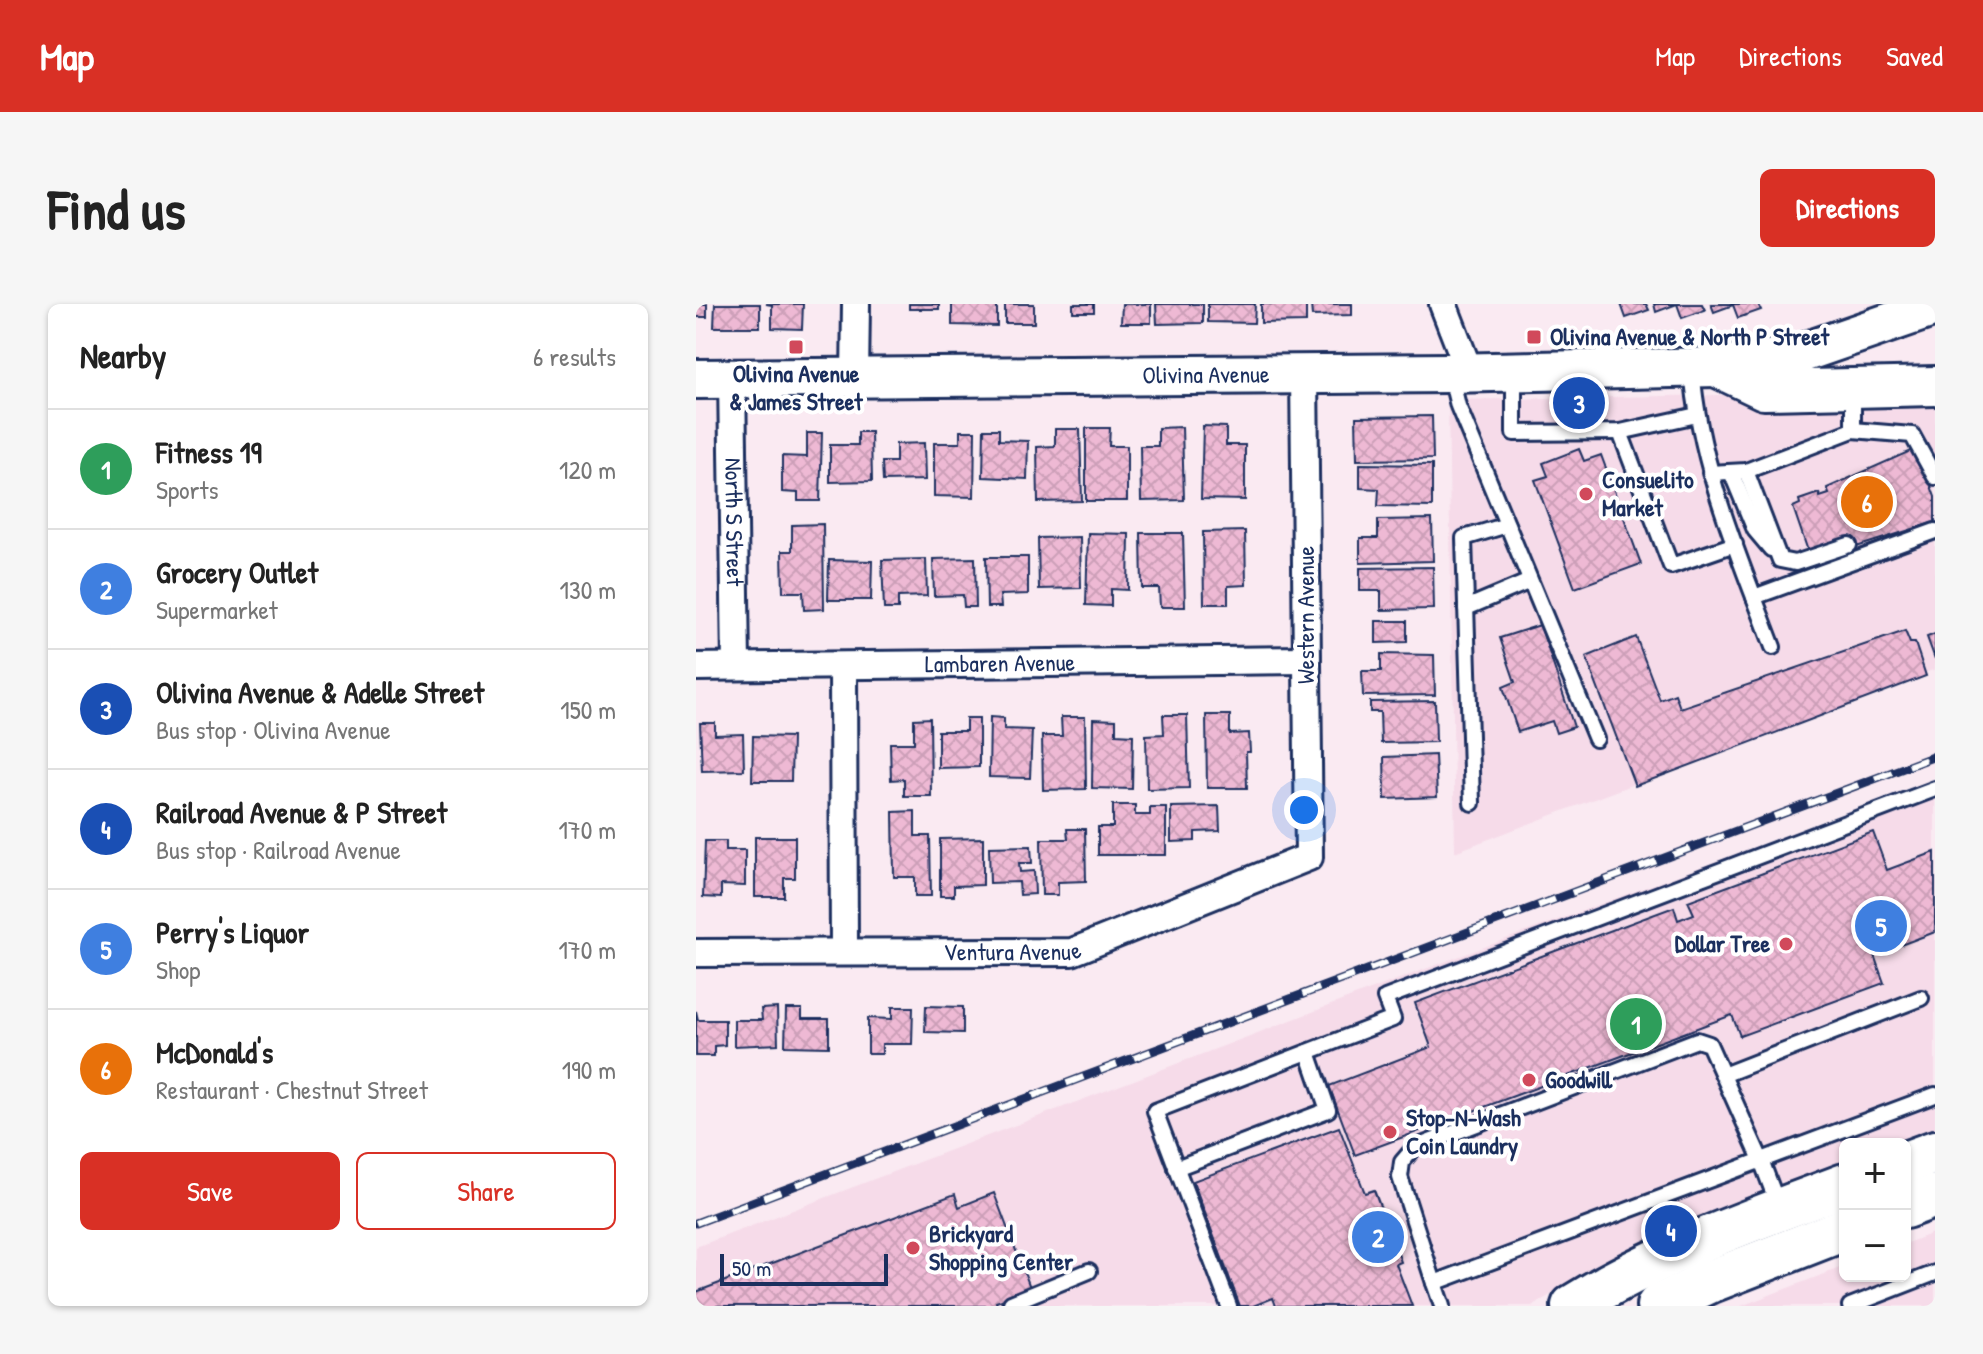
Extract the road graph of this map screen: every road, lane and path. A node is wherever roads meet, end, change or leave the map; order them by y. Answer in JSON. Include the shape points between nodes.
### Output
{"nodes":[{"id":1,"x":856,"y":304,"type":"edge"},
{"id":2,"x":1443,"y":304,"type":"edge"},
{"id":3,"x":1935,"y":307,"type":"edge"},
{"id":4,"x":1704,"y":367,"type":"junction"},
{"id":5,"x":1514,"y":370,"type":"junction"},
{"id":6,"x":1304,"y":372,"type":"junction"},
{"id":7,"x":1460,"y":372,"type":"junction"},
{"id":8,"x":714,"y":378,"type":"edge"},
{"id":9,"x":855,"y":378,"type":"junction"},
{"id":10,"x":1935,"y":386,"type":"edge"},
{"id":11,"x":1853,"y":388,"type":"junction"},
{"id":12,"x":1697,"y":415,"type":"junction"},
{"id":13,"x":1853,"y":430,"type":"junction"},
{"id":14,"x":1620,"y":432,"type":"junction"},
{"id":15,"x":1738,"y":472,"type":"junction"},
{"id":16,"x":1710,"y":473,"type":"junction"},
{"id":17,"x":1935,"y":477,"type":"edge"},
{"id":18,"x":1507,"y":525,"type":"junction"},
{"id":19,"x":1935,"y":531,"type":"edge"},
{"id":20,"x":1735,"y":544,"type":"junction"},
{"id":21,"x":1849,"y":545,"type":"dead end"},
{"id":22,"x":1530,"y":581,"type":"junction"},
{"id":23,"x":1754,"y":597,"type":"junction"},
{"id":24,"x":1466,"y":608,"type":"junction"},
{"id":25,"x":1773,"y":647,"type":"dead end"},
{"id":26,"x":1306,"y":660,"type":"junction"},
{"id":27,"x":736,"y":666,"type":"junction"},
{"id":28,"x":843,"y":666,"type":"junction"},
{"id":29,"x":696,"y":667,"type":"edge"},
{"id":30,"x":1596,"y":739,"type":"dead end"},
{"id":31,"x":1935,"y":789,"type":"edge"},
{"id":32,"x":1472,"y":803,"type":"dead end"},
{"id":33,"x":1309,"y":857,"type":"joint"},
{"id":34,"x":844,"y":951,"type":"junction"},
{"id":35,"x":696,"y":953,"type":"edge"},
{"id":36,"x":1921,"y":998,"type":"dead end"},
{"id":37,"x":1308,"y":1052,"type":"junction"},
{"id":38,"x":1723,"y":1075,"type":"junction"},
{"id":39,"x":1935,"y":1095,"type":"edge"},
{"id":40,"x":1935,"y":1152,"type":"edge"},
{"id":41,"x":1761,"y":1160,"type":"junction"},
{"id":42,"x":1911,"y":1161,"type":"edge"},
{"id":43,"x":1176,"y":1168,"type":"junction"},
{"id":44,"x":1839,"y":1189,"type":"edge"},
{"id":45,"x":1935,"y":1196,"type":"edge"},
{"id":46,"x":1911,"y":1205,"type":"edge"},
{"id":47,"x":1786,"y":1229,"type":"junction"},
{"id":48,"x":1839,"y":1229,"type":"edge"},
{"id":49,"x":1089,"y":1271,"type":"dead end"},
{"id":50,"x":1935,"y":1273,"type":"edge"},
{"id":51,"x":1434,"y":1283,"type":"junction"},
{"id":52,"x":1013,"y":1306,"type":"edge"},
{"id":53,"x":1229,"y":1306,"type":"edge"},
{"id":54,"x":1442,"y":1306,"type":"edge"},
{"id":55,"x":1573,"y":1306,"type":"edge"},
{"id":56,"x":1658,"y":1306,"type":"edge"},
{"id":57,"x":1850,"y":1306,"type":"edge"}],
"edges":[{"from":1,"to":9,"type":"street"},
{"from":2,"to":7,"type":"street"},
{"from":3,"to":4,"type":"street","name":"Olivina Avenue","via":[[1793,356]]},
{"from":4,"to":5,"type":"street","name":"Olivina Avenue"},
{"from":4,"to":11,"type":"street","via":[[1764,390]]},
{"from":4,"to":12,"type":"lane"},
{"from":5,"to":7,"type":"street","name":"Olivina Avenue"},
{"from":5,"to":14,"type":"lane","via":[[1514,433]]},
{"from":6,"to":7,"type":"street","name":"Olivina Avenue"},
{"from":6,"to":9,"type":"street","name":"Olivina Avenue"},
{"from":6,"to":26,"type":"street","name":"Western Avenue"},
{"from":7,"to":18,"type":"lane","via":[[1458,406]]},
{"from":8,"to":9,"type":"street","name":"Olivina Avenue"},
{"from":8,"to":27,"type":"street","name":"North S Street"},
{"from":10,"to":11,"type":"street"},
{"from":11,"to":13,"type":"lane"},
{"from":12,"to":14,"type":"lane"},
{"from":12,"to":16,"type":"lane"},
{"from":13,"to":15,"type":"lane"},
{"from":13,"to":17,"type":"lane","via":[[1912,435]]},
{"from":14,"to":20,"type":"lane","via":[[1671,566]]},
{"from":15,"to":16,"type":"lane"},
{"from":15,"to":21,"type":"lane","via":[[1755,530],[1780,560],[1795,563]]},
{"from":16,"to":20,"type":"lane"},
{"from":18,"to":22,"type":"lane"},
{"from":18,"to":24,"type":"lane","via":[[1464,538]]},
{"from":19,"to":23,"type":"lane"},
{"from":20,"to":23,"type":"lane"},
{"from":22,"to":24,"type":"lane"},
{"from":22,"to":30,"type":"lane"},
{"from":23,"to":25,"type":"lane"},
{"from":24,"to":32,"type":"lane"},
{"from":26,"to":28,"type":"street","name":"Lambaren Avenue"},
{"from":26,"to":33,"type":"street","name":"Western Avenue"},
{"from":27,"to":28,"type":"street","name":"Lambaren Avenue"},
{"from":27,"to":29,"type":"street","name":"Lambaren Avenue"},
{"from":28,"to":34,"type":"street"},
{"from":31,"to":37,"type":"lane","via":[[1385,998],[1393,1019]]},
{"from":33,"to":34,"type":"street","name":"Ventura Avenue","via":[[1072,952]]},
{"from":34,"to":35,"type":"street","name":"Ventura Avenue"},
{"from":36,"to":38,"type":"lane"},
{"from":37,"to":43,"type":"lane","via":[[1328,1110]]},
{"from":37,"to":43,"type":"lane","via":[[1155,1111]]},
{"from":38,"to":41,"type":"lane"},
{"from":38,"to":51,"type":"lane","via":[[1709,1044],[1697,1040],[1414,1148],[1402,1162],[1400,1177]]},
{"from":39,"to":41,"type":"lane"},
{"from":40,"to":42,"type":"main road"},
{"from":41,"to":47,"type":"lane"},
{"from":41,"to":51,"type":"lane"},
{"from":43,"to":53,"type":"lane"},
{"from":44,"to":47,"type":"main road"},
{"from":45,"to":46,"type":"main road"},
{"from":47,"to":48,"type":"main road"},
{"from":47,"to":55,"type":"main road","via":[[1679,1250]]},
{"from":47,"to":56,"type":"main road","via":[[1709,1282]]},
{"from":49,"to":52,"type":"lane"},
{"from":50,"to":57,"type":"lane"},
{"from":51,"to":54,"type":"lane"}]}
